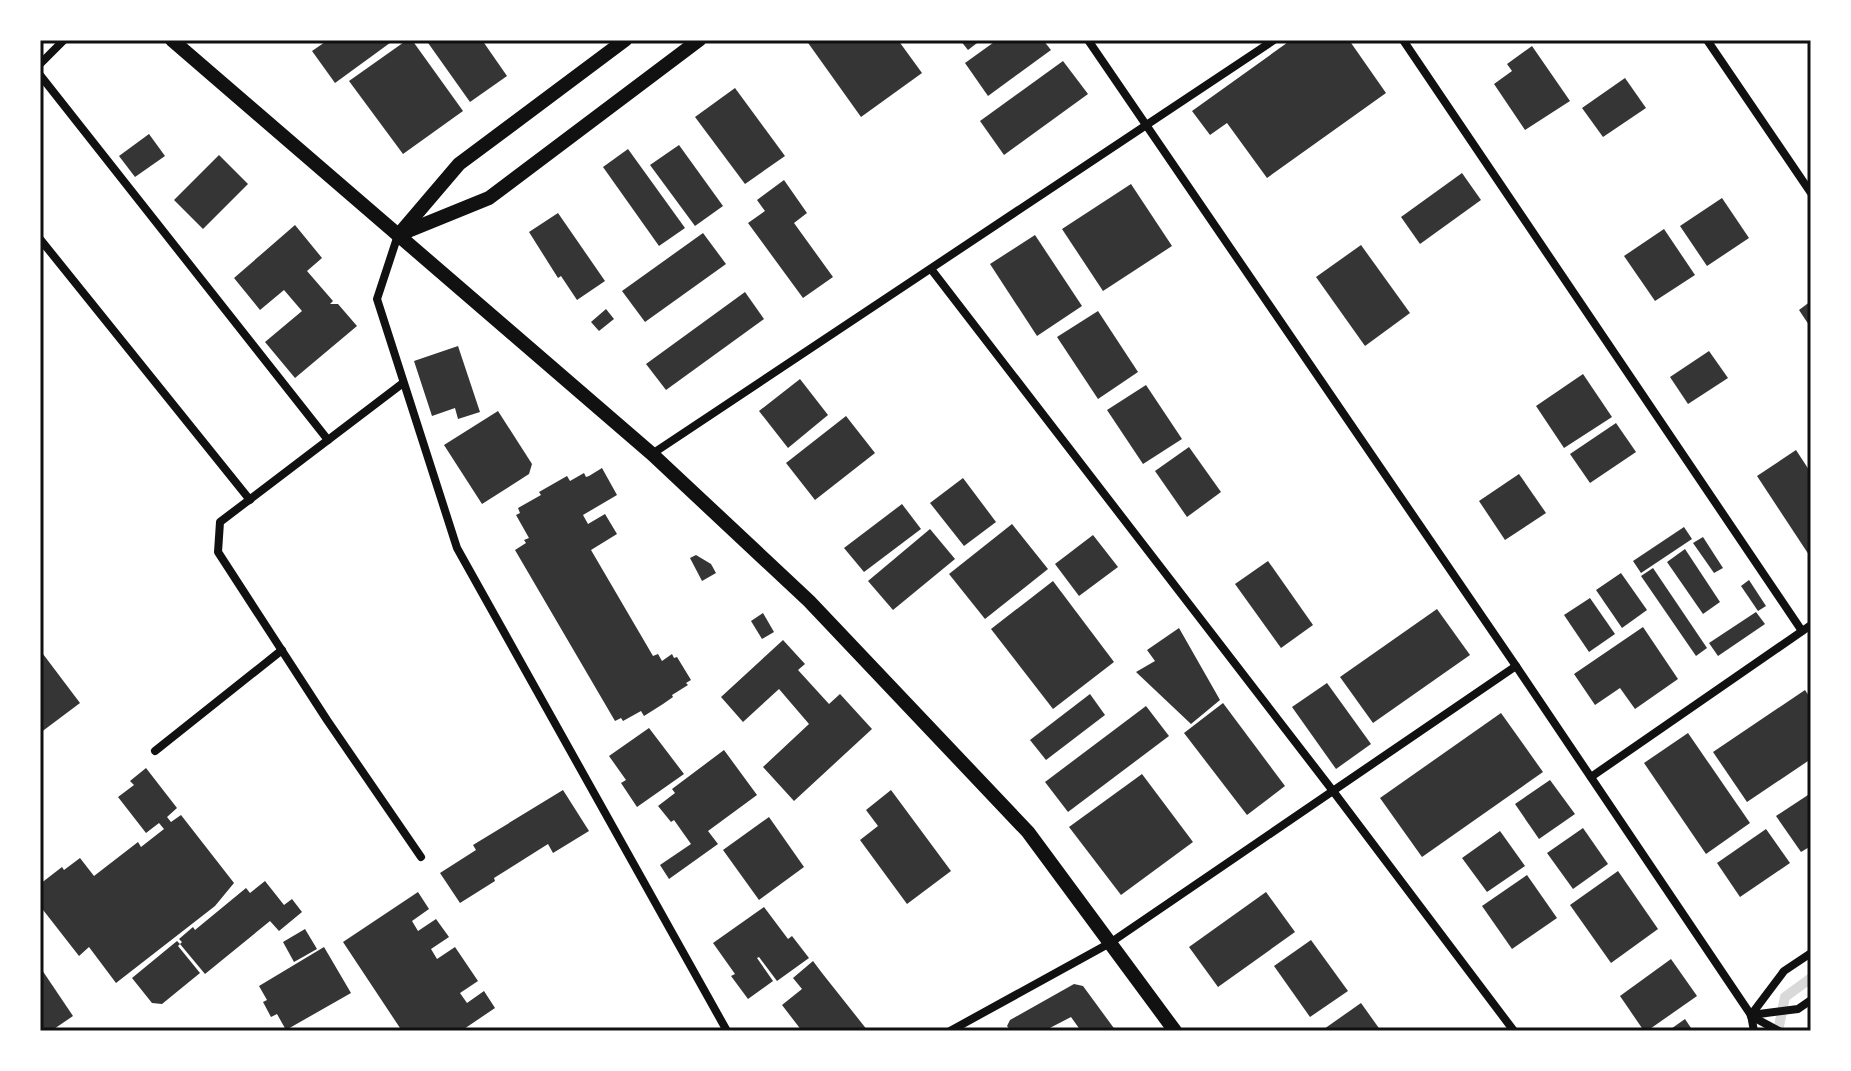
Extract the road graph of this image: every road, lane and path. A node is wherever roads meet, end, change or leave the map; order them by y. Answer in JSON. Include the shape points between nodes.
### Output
{"nodes":[{"id":1,"x":64,"y":40,"type":"edge"},
{"id":2,"x":172,"y":40,"type":"edge"},
{"id":3,"x":625,"y":40,"type":"edge"},
{"id":4,"x":699,"y":40,"type":"edge"},
{"id":5,"x":1088,"y":40,"type":"edge"},
{"id":6,"x":1274,"y":40,"type":"edge"},
{"id":7,"x":1403,"y":40,"type":"edge"},
{"id":8,"x":1707,"y":40,"type":"edge"},
{"id":9,"x":40,"y":64,"type":"edge"},
{"id":10,"x":40,"y":75,"type":"edge"},
{"id":11,"x":1146,"y":126,"type":"junction"},
{"id":12,"x":1811,"y":193,"type":"edge"},
{"id":13,"x":398,"y":235,"type":"junction"},
{"id":14,"x":40,"y":239,"type":"edge"},
{"id":15,"x":931,"y":269,"type":"junction"},
{"id":16,"x":403,"y":383,"type":"junction"},
{"id":17,"x":328,"y":440,"type":"junction"},
{"id":18,"x":652,"y":454,"type":"junction"},
{"id":19,"x":250,"y":500,"type":"junction"},
{"id":20,"x":1811,"y":625,"type":"edge"},
{"id":21,"x":1802,"y":631,"type":"junction"},
{"id":22,"x":282,"y":650,"type":"junction"},
{"id":23,"x":1516,"y":666,"type":"junction"},
{"id":24,"x":155,"y":751,"type":"dead end"},
{"id":25,"x":1591,"y":777,"type":"junction"},
{"id":26,"x":1333,"y":791,"type":"junction"},
{"id":27,"x":421,"y":857,"type":"dead end"},
{"id":28,"x":1110,"y":943,"type":"junction"},
{"id":29,"x":1811,"y":953,"type":"edge"},
{"id":30,"x":1811,"y":1000,"type":"edge"},
{"id":31,"x":1751,"y":1015,"type":"junction"},
{"id":32,"x":727,"y":1031,"type":"edge"},
{"id":33,"x":950,"y":1031,"type":"edge"},
{"id":34,"x":1175,"y":1031,"type":"edge"},
{"id":35,"x":1514,"y":1031,"type":"edge"},
{"id":36,"x":1754,"y":1031,"type":"edge"},
{"id":37,"x":1779,"y":1031,"type":"edge"}],
"edges":[{"from":1,"to":9,"type":"street"},
{"from":2,"to":13,"type":"street"},
{"from":3,"to":13,"type":"street","via":[[459,164]]},
{"from":4,"to":13,"type":"street","via":[[489,198]]},
{"from":5,"to":11,"type":"street"},
{"from":6,"to":11,"type":"street"},
{"from":7,"to":21,"type":"street"},
{"from":8,"to":12,"type":"street"},
{"from":10,"to":17,"type":"street"},
{"from":11,"to":15,"type":"street"},
{"from":11,"to":23,"type":"street"},
{"from":13,"to":16,"type":"street","via":[[377,299]]},
{"from":13,"to":18,"type":"street"},
{"from":14,"to":19,"type":"street"},
{"from":15,"to":18,"type":"street"},
{"from":15,"to":26,"type":"street"},
{"from":16,"to":17,"type":"street"},
{"from":16,"to":32,"type":"street","via":[[457,548]]},
{"from":17,"to":19,"type":"street"},
{"from":18,"to":28,"type":"street","via":[[809,601],[1028,832]]},
{"from":19,"to":22,"type":"street","via":[[220,522],[218,552]]},
{"from":20,"to":21,"type":"street"},
{"from":21,"to":25,"type":"street"},
{"from":22,"to":24,"type":"street"},
{"from":22,"to":27,"type":"street"},
{"from":23,"to":25,"type":"street"},
{"from":23,"to":26,"type":"street"},
{"from":25,"to":31,"type":"street"},
{"from":26,"to":28,"type":"street"},
{"from":26,"to":35,"type":"street"},
{"from":28,"to":33,"type":"street"},
{"from":28,"to":34,"type":"street"},
{"from":29,"to":31,"type":"street","via":[[1784,971]]},
{"from":30,"to":31,"type":"street","via":[[1798,1009]]},
{"from":31,"to":36,"type":"street"},
{"from":31,"to":37,"type":"street"}]}
